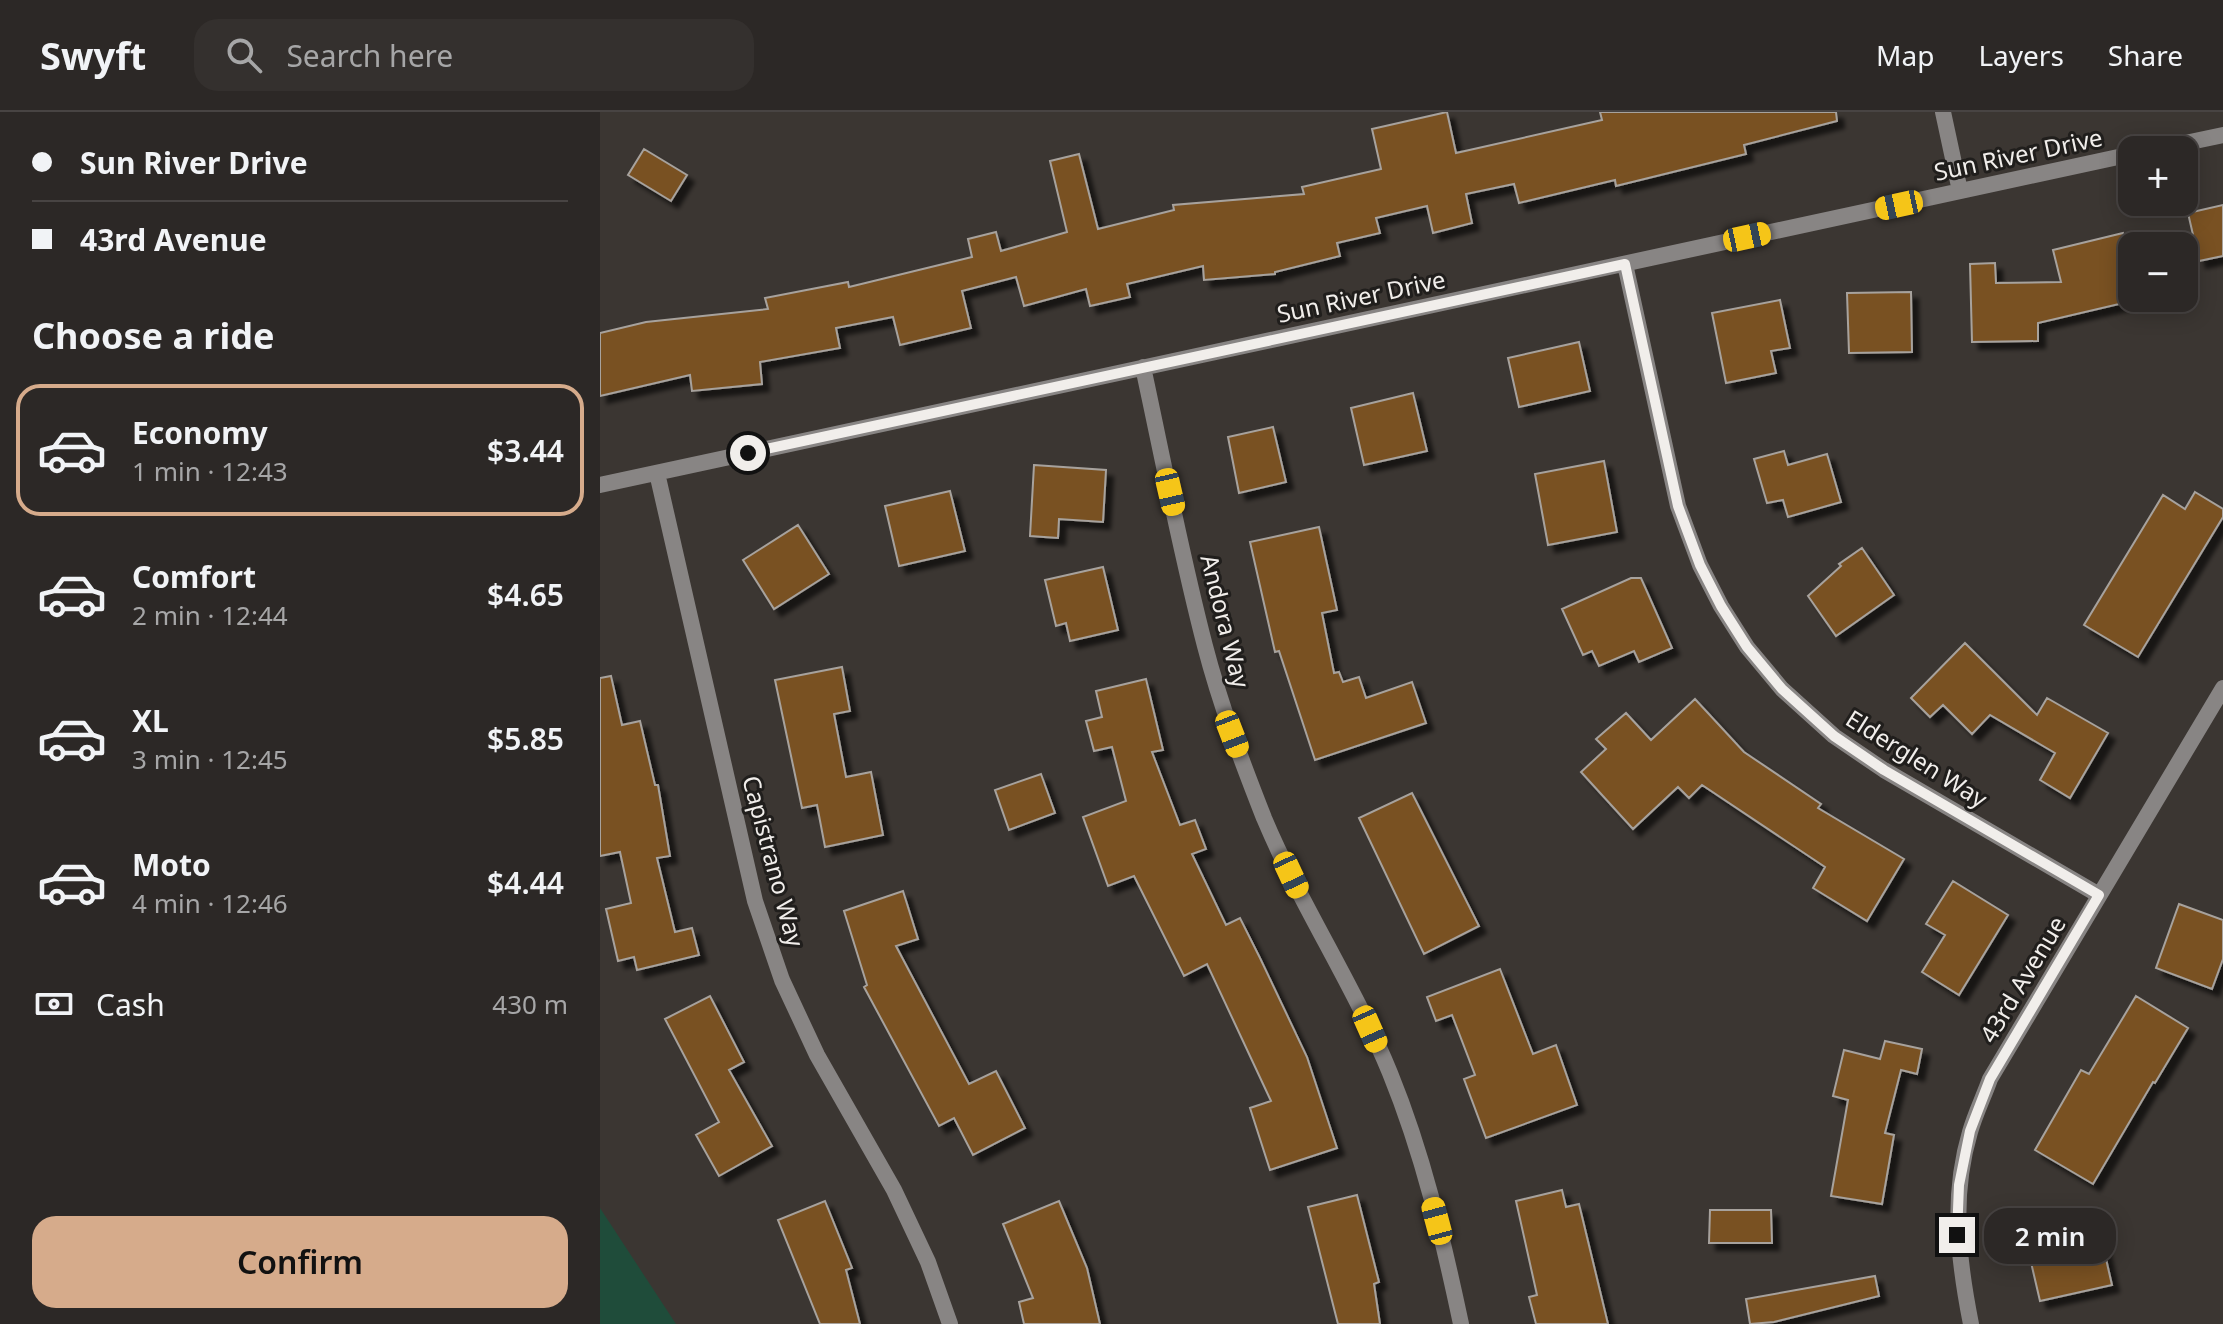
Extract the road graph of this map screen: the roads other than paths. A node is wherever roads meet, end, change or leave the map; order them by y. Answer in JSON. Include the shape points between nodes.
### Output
{"nodes":[{"id":1,"x":1943,"y":112,"type":"edge"},
{"id":2,"x":2223,"y":135,"type":"edge"},
{"id":3,"x":2198,"y":140,"type":"edge"},
{"id":4,"x":2118,"y":157,"type":"edge"},
{"id":5,"x":1960,"y":191,"type":"junction"},
{"id":6,"x":1625,"y":264,"type":"junction"},
{"id":7,"x":1143,"y":367,"type":"junction"},
{"id":8,"x":657,"y":473,"type":"junction"},
{"id":9,"x":600,"y":485,"type":"edge"},
{"id":10,"x":2223,"y":688,"type":"edge"},
{"id":11,"x":2099,"y":895,"type":"junction"},
{"id":12,"x":950,"y":1324,"type":"edge"},
{"id":13,"x":1461,"y":1324,"type":"edge"},
{"id":14,"x":1971,"y":1324,"type":"edge"}],
"edges":[{"from":1,"to":5,"type":"street"},
{"from":2,"to":3,"type":"street"},
{"from":4,"to":5,"type":"street","name":"Sun River Drive"},
{"from":5,"to":6,"type":"street","name":"Sun River Drive"},
{"from":6,"to":7,"type":"street","name":"Sun River Drive"},
{"from":6,"to":11,"type":"street","name":"Elderglen Way","via":[[1678,506],[1700,565],[1747,647],[1782,689],[1834,736]]},
{"from":7,"to":8,"type":"street","name":"Sun River Drive"},
{"from":7,"to":13,"type":"street","name":"Andora Way","via":[[1205,647],[1232,734],[1304,902],[1390,1074],[1421,1162]]},
{"from":8,"to":9,"type":"street","name":"Sun River Drive"},
{"from":8,"to":12,"type":"street","name":"Capistrano Way","via":[[755,901],[777,966],[817,1055],[894,1190]]},
{"from":10,"to":11,"type":"street","name":"43rd Avenue"},
{"from":11,"to":14,"type":"street","name":"43rd Avenue","via":[[1990,1079],[1970,1131],[1959,1185],[1957,1235]]}]}
